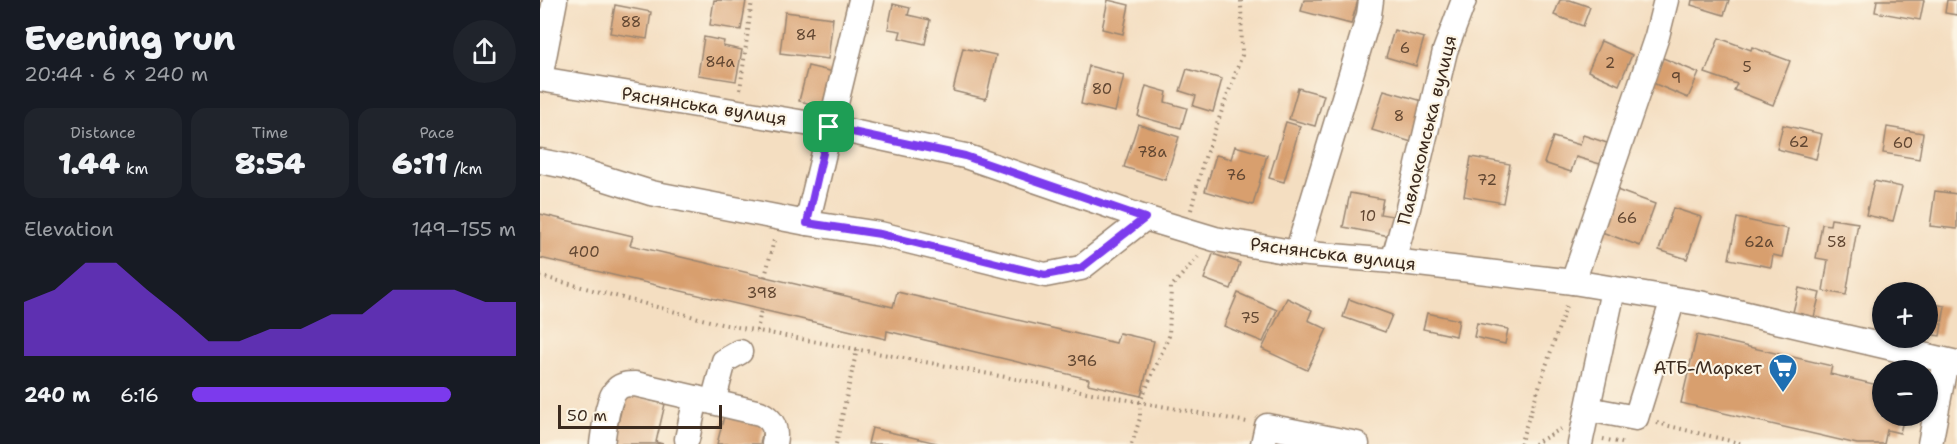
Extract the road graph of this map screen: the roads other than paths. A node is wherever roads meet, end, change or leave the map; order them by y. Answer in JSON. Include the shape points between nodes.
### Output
{"nodes":[{"id":1,"x":555,"y":0,"type":"edge"},
{"id":2,"x":861,"y":0,"type":"edge"},
{"id":3,"x":1371,"y":0,"type":"edge"},
{"id":4,"x":1464,"y":0,"type":"edge"},
{"id":5,"x":1666,"y":0,"type":"edge"},
{"id":6,"x":540,"y":78,"type":"edge"},
{"id":7,"x":829,"y":127,"type":"junction"},
{"id":8,"x":540,"y":161,"type":"edge"},
{"id":9,"x":1145,"y":218,"type":"junction"},
{"id":10,"x":807,"y":223,"type":"junction"},
{"id":11,"x":1297,"y":254,"type":"junction"},
{"id":12,"x":1393,"y":261,"type":"junction"},
{"id":13,"x":1573,"y":282,"type":"junction"},
{"id":14,"x":1613,"y":290,"type":"junction"},
{"id":15,"x":1673,"y":299,"type":"junction"},
{"id":16,"x":740,"y":352,"type":"dead end"},
{"id":17,"x":1952,"y":362,"type":"edge"},
{"id":18,"x":705,"y":400,"type":"junction"},
{"id":19,"x":1588,"y":409,"type":"junction"},
{"id":20,"x":1265,"y":435,"type":"edge"},
{"id":21,"x":687,"y":439,"type":"dead end"},
{"id":22,"x":602,"y":444,"type":"edge"},
{"id":23,"x":774,"y":444,"type":"edge"},
{"id":24,"x":1357,"y":444,"type":"edge"},
{"id":25,"x":1580,"y":444,"type":"edge"},
{"id":26,"x":1930,"y":444,"type":"edge"}],
"edges":[{"from":1,"to":6,"type":"street"},
{"from":2,"to":7,"type":"street"},
{"from":3,"to":11,"type":"street"},
{"from":4,"to":12,"type":"street","name":"Павлокомська вулиця","via":[[1445,51]]},
{"from":5,"to":13,"type":"street"},
{"from":6,"to":7,"type":"street","name":"Ряснянська вулиця"},
{"from":7,"to":9,"type":"street","name":"Ряснянська вулиця","via":[[965,156]]},
{"from":7,"to":10,"type":"street"},
{"from":8,"to":10,"type":"street","via":[[651,193]]},
{"from":9,"to":10,"type":"street","via":[[1081,268],[1045,275],[880,234]]},
{"from":9,"to":11,"type":"street","name":"Ряснянська вулиця","via":[[1215,238]]},
{"from":11,"to":12,"type":"street","name":"Ряснянська вулиця"},
{"from":12,"to":13,"type":"street","name":"Ряснянська вулиця"},
{"from":13,"to":14,"type":"street","name":"Ряснянська вулиця"},
{"from":14,"to":15,"type":"street","name":"Ряснянська вулиця"},
{"from":14,"to":19,"type":"street"},
{"from":15,"to":17,"type":"street","name":"Ряснянська вулиця"},
{"from":15,"to":19,"type":"street","via":[[1636,418]]},
{"from":16,"to":18,"type":"street","via":[[724,361]]},
{"from":17,"to":26,"type":"street"},
{"from":18,"to":21,"type":"street"},
{"from":18,"to":22,"type":"street","via":[[624,384],[611,399]]},
{"from":18,"to":23,"type":"street","via":[[769,417],[775,426]]},
{"from":19,"to":25,"type":"street"},
{"from":20,"to":24,"type":"street"}]}
